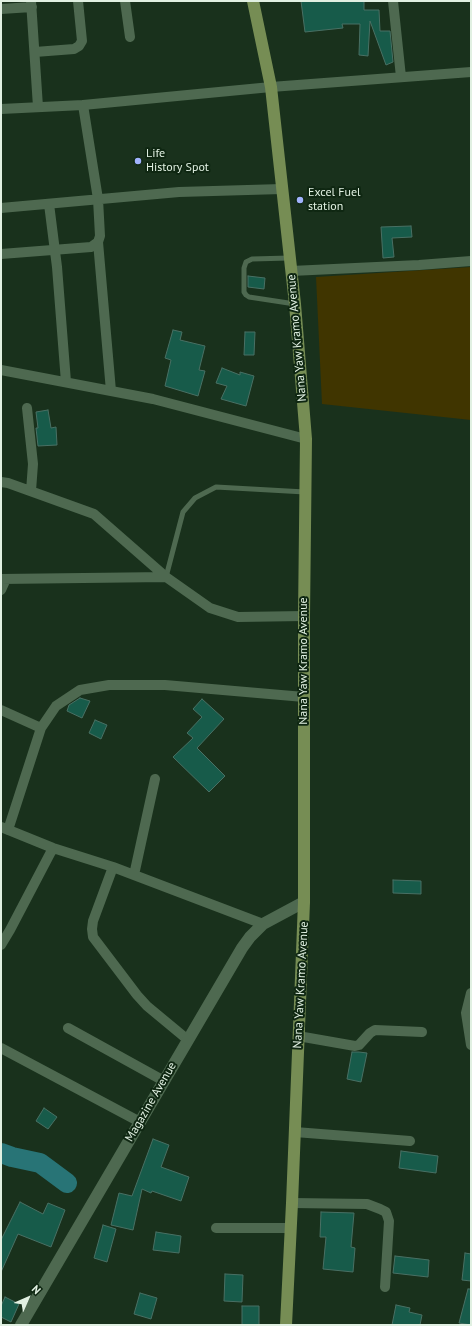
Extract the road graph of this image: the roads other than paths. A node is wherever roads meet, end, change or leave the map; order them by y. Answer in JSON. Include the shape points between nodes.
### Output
{"nodes":[{"id":1,"x":78,"y":1,"type":"edge"},
{"id":2,"x":125,"y":1,"type":"edge"},
{"id":3,"x":253,"y":1,"type":"edge"},
{"id":4,"x":393,"y":1,"type":"edge"},
{"id":5,"x":31,"y":4,"type":"edge"},
{"id":6,"x":1,"y":9,"type":"edge"},
{"id":7,"x":130,"y":37,"type":"dead end"},
{"id":8,"x":36,"y":52,"type":"junction"},
{"id":9,"x":471,"y":72,"type":"edge"},
{"id":10,"x":401,"y":77,"type":"junction"},
{"id":11,"x":271,"y":87,"type":"junction"},
{"id":12,"x":83,"y":105,"type":"junction"},
{"id":13,"x":38,"y":107,"type":"junction"},
{"id":14,"x":1,"y":109,"type":"edge"},
{"id":15,"x":282,"y":189,"type":"junction"},
{"id":16,"x":98,"y":199,"type":"junction"},
{"id":17,"x":49,"y":204,"type":"junction"},
{"id":18,"x":1,"y":208,"type":"edge"},
{"id":19,"x":98,"y":242,"type":"junction"},
{"id":20,"x":55,"y":250,"type":"junction"},
{"id":21,"x":1,"y":254,"type":"edge"},
{"id":22,"x":290,"y":258,"type":"junction"},
{"id":23,"x":471,"y":261,"type":"edge"},
{"id":24,"x":291,"y":271,"type":"junction"},
{"id":25,"x":295,"y":304,"type":"junction"},
{"id":26,"x":1,"y":370,"type":"edge"},
{"id":27,"x":66,"y":382,"type":"junction"},
{"id":28,"x":111,"y":391,"type":"junction"},
{"id":29,"x":27,"y":408,"type":"dead end"},
{"id":30,"x":306,"y":439,"type":"junction"},
{"id":31,"x":1,"y":482,"type":"edge"},
{"id":32,"x":31,"y":491,"type":"junction"},
{"id":33,"x":305,"y":492,"type":"junction"},
{"id":34,"x":166,"y":577,"type":"junction"},
{"id":35,"x":4,"y":579,"type":"edge"},
{"id":36,"x":1,"y":590,"type":"edge"},
{"id":37,"x":304,"y":616,"type":"junction"},
{"id":38,"x":304,"y":697,"type":"junction"},
{"id":39,"x":1,"y":710,"type":"edge"},
{"id":40,"x":41,"y":728,"type":"junction"},
{"id":41,"x":155,"y":779,"type":"dead end"},
{"id":42,"x":4,"y":829,"type":"edge"},
{"id":43,"x":53,"y":848,"type":"junction"},
{"id":44,"x":113,"y":867,"type":"junction"},
{"id":45,"x":134,"y":875,"type":"junction"},
{"id":46,"x":304,"y":902,"type":"junction"},
{"id":47,"x":263,"y":924,"type":"junction"},
{"id":48,"x":1,"y":945,"type":"edge"},
{"id":49,"x":471,"y":993,"type":"edge"},
{"id":50,"x":68,"y":1028,"type":"dead end"},
{"id":51,"x":422,"y":1032,"type":"dead end"},
{"id":52,"x":298,"y":1036,"type":"junction"},
{"id":53,"x":188,"y":1040,"type":"junction"},
{"id":54,"x":471,"y":1045,"type":"edge"},
{"id":55,"x":1,"y":1048,"type":"edge"},
{"id":56,"x":164,"y":1081,"type":"junction"},
{"id":57,"x":140,"y":1122,"type":"junction"},
{"id":58,"x":295,"y":1132,"type":"junction"},
{"id":59,"x":410,"y":1141,"type":"dead end"},
{"id":60,"x":292,"y":1202,"type":"junction"},
{"id":61,"x":216,"y":1228,"type":"dead end"},
{"id":62,"x":291,"y":1228,"type":"junction"},
{"id":63,"x":385,"y":1287,"type":"dead end"},
{"id":64,"x":21,"y":1325,"type":"edge"},
{"id":65,"x":286,"y":1325,"type":"edge"}],
"edges":[{"from":1,"to":8,"type":"street","via":[[82,42],[79,46],[74,49]]},
{"from":2,"to":7,"type":"street"},
{"from":3,"to":11,"type":"main road","name":"Nana Yaw Kramo Avenue"},
{"from":4,"to":10,"type":"street"},
{"from":5,"to":6,"type":"street"},
{"from":5,"to":8,"type":"street"},
{"from":8,"to":13,"type":"street"},
{"from":9,"to":10,"type":"street"},
{"from":10,"to":11,"type":"street"},
{"from":11,"to":12,"type":"street"},
{"from":11,"to":15,"type":"main road","name":"Nana Yaw Kramo Avenue"},
{"from":12,"to":13,"type":"street"},
{"from":12,"to":16,"type":"street"},
{"from":13,"to":14,"type":"street"},
{"from":15,"to":16,"type":"street","via":[[179,192]]},
{"from":15,"to":22,"type":"main road","name":"Nana Yaw Kramo Avenue"},
{"from":16,"to":17,"type":"street"},
{"from":16,"to":19,"type":"street"},
{"from":17,"to":18,"type":"street"},
{"from":17,"to":20,"type":"street"},
{"from":19,"to":20,"type":"street","via":[[91,248]]},
{"from":19,"to":28,"type":"street"},
{"from":20,"to":21,"type":"street"},
{"from":20,"to":27,"type":"street"},
{"from":22,"to":24,"type":"main road","name":"Nana Yaw Kramo Avenue"},
{"from":22,"to":25,"type":"lane","via":[[252,259],[246,262],[244,292],[249,297]]},
{"from":23,"to":24,"type":"street"},
{"from":24,"to":25,"type":"main road","name":"Nana Yaw Kramo Avenue"},
{"from":25,"to":30,"type":"main road","name":"Nana Yaw Kramo Avenue"},
{"from":26,"to":27,"type":"street"},
{"from":27,"to":28,"type":"street"},
{"from":28,"to":30,"type":"street","via":[[153,399]]},
{"from":29,"to":32,"type":"street","via":[[34,464]]},
{"from":30,"to":33,"type":"main road","name":"Nana Yaw Kramo Avenue"},
{"from":31,"to":32,"type":"street"},
{"from":32,"to":34,"type":"street","via":[[94,514]]},
{"from":33,"to":34,"type":"lane","via":[[216,487],[195,498],[183,512]]},
{"from":33,"to":37,"type":"main road","name":"Nana Yaw Kramo Avenue"},
{"from":34,"to":35,"type":"street"},
{"from":34,"to":37,"type":"street","via":[[210,608],[238,617]]},
{"from":35,"to":36,"type":"street"},
{"from":37,"to":38,"type":"main road","name":"Nana Yaw Kramo Avenue"},
{"from":38,"to":40,"type":"street","via":[[165,685],[109,685],[80,690],[56,706]]},
{"from":38,"to":46,"type":"main road","name":"Nana Yaw Kramo Avenue"},
{"from":39,"to":40,"type":"street"},
{"from":40,"to":42,"type":"street"},
{"from":41,"to":45,"type":"street"},
{"from":42,"to":43,"type":"street"},
{"from":43,"to":44,"type":"street"},
{"from":43,"to":48,"type":"street"},
{"from":44,"to":45,"type":"street"},
{"from":44,"to":53,"type":"street","via":[[93,921],[93,937],[147,1006]]},
{"from":45,"to":47,"type":"street"},
{"from":46,"to":47,"type":"street","name":"Magazine Avenue"},
{"from":46,"to":52,"type":"main road","name":"Nana Yaw Kramo Avenue"},
{"from":47,"to":53,"type":"street","name":"Magazine Avenue","via":[[242,948]]},
{"from":49,"to":54,"type":"street","via":[[466,1013]]},
{"from":50,"to":56,"type":"street"},
{"from":51,"to":52,"type":"street","via":[[375,1030],[359,1045],[354,1046]]},
{"from":52,"to":58,"type":"main road","name":"Nana Yaw Kramo Avenue"},
{"from":53,"to":56,"type":"street","name":"Magazine Avenue"},
{"from":55,"to":57,"type":"street"},
{"from":56,"to":57,"type":"street","name":"Magazine Avenue"},
{"from":57,"to":64,"type":"street","name":"Magazine Avenue"},
{"from":58,"to":59,"type":"street"},
{"from":58,"to":60,"type":"main road","name":"Nana Yaw Kramo Avenue"},
{"from":60,"to":62,"type":"main road","name":"Nana Yaw Kramo Avenue"},
{"from":60,"to":63,"type":"street","via":[[367,1204],[386,1212],[389,1221]]},
{"from":61,"to":62,"type":"street"},
{"from":62,"to":65,"type":"main road","name":"Nana Yaw Kramo Avenue"}]}
